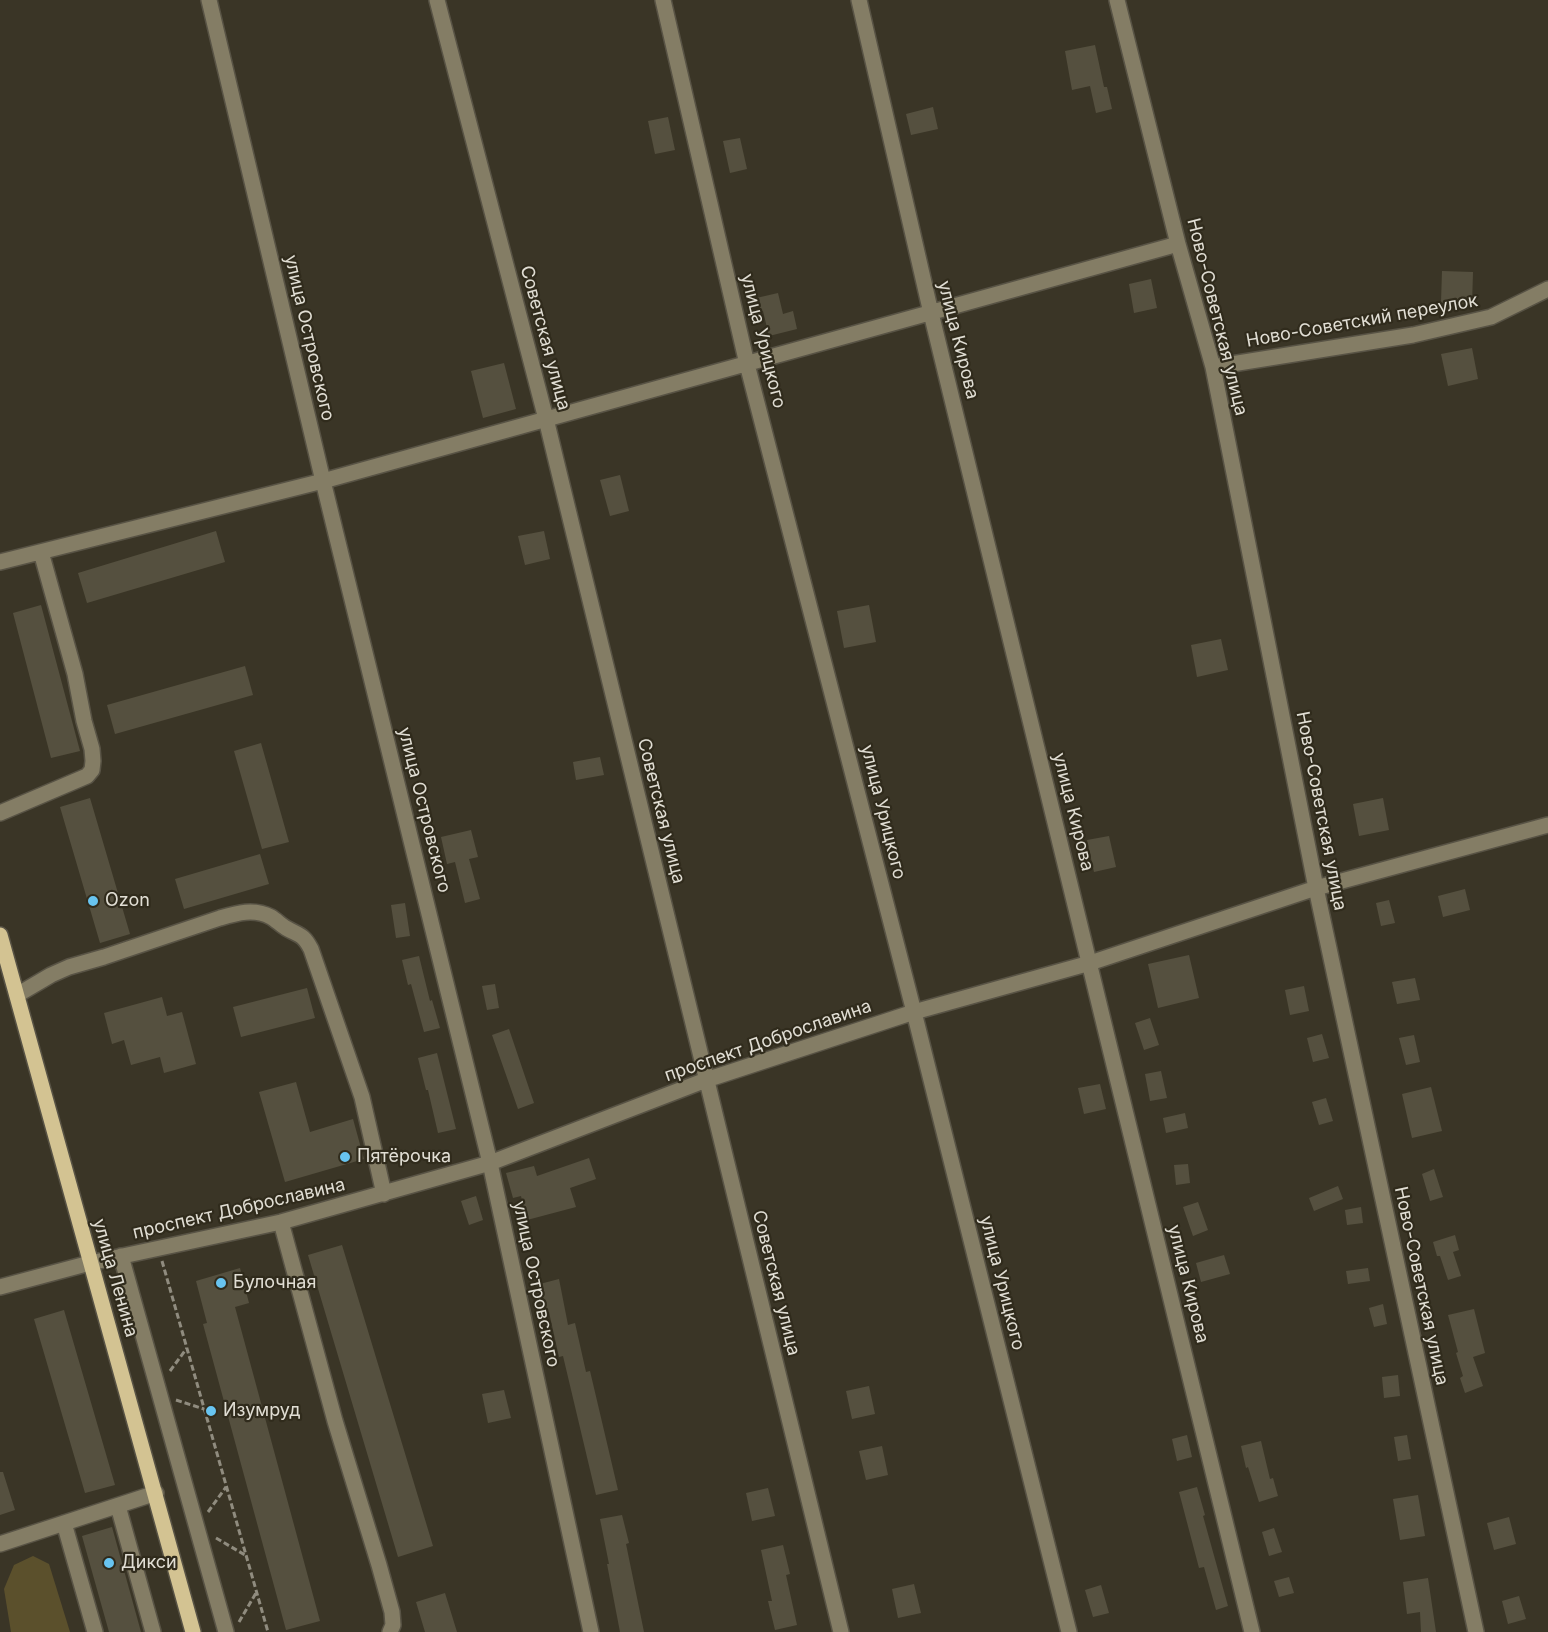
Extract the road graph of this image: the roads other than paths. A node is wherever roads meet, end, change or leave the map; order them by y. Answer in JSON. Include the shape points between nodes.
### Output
{"nodes":[{"id":1,"x":209,"y":0,"type":"edge"},
{"id":2,"x":437,"y":0,"type":"edge"},
{"id":3,"x":663,"y":0,"type":"edge"},
{"id":4,"x":859,"y":0,"type":"edge"},
{"id":5,"x":1117,"y":0,"type":"edge"},
{"id":6,"x":1178,"y":244,"type":"junction"},
{"id":7,"x":1548,"y":289,"type":"edge"},
{"id":8,"x":931,"y":313,"type":"junction"},
{"id":9,"x":747,"y":363,"type":"junction"},
{"id":10,"x":1213,"y":367,"type":"junction"},
{"id":11,"x":546,"y":419,"type":"junction"},
{"id":12,"x":323,"y":481,"type":"junction"},
{"id":13,"x":41,"y":552,"type":"junction"},
{"id":14,"x":0,"y":562,"type":"edge"},
{"id":15,"x":0,"y":813,"type":"edge"},
{"id":16,"x":1548,"y":825,"type":"edge"},
{"id":17,"x":1316,"y":888,"type":"junction"},
{"id":18,"x":0,"y":935,"type":"edge"},
{"id":19,"x":1090,"y":963,"type":"junction"},
{"id":20,"x":16,"y":995,"type":"junction"},
{"id":21,"x":914,"y":1012,"type":"junction"},
{"id":22,"x":706,"y":1080,"type":"junction"},
{"id":23,"x":490,"y":1163,"type":"junction"},
{"id":24,"x":384,"y":1194,"type":"junction"},
{"id":25,"x":281,"y":1222,"type":"junction"},
{"id":26,"x":121,"y":1256,"type":"junction"},
{"id":27,"x":90,"y":1263,"type":"junction"},
{"id":28,"x":0,"y":1287,"type":"edge"},
{"id":29,"x":156,"y":1493,"type":"junction"},
{"id":30,"x":117,"y":1506,"type":"junction"},
{"id":31,"x":64,"y":1523,"type":"junction"},
{"id":32,"x":0,"y":1544,"type":"edge"},
{"id":33,"x":233,"y":1627,"type":"edge"},
{"id":34,"x":95,"y":1632,"type":"edge"},
{"id":35,"x":153,"y":1632,"type":"edge"},
{"id":36,"x":193,"y":1632,"type":"edge"},
{"id":37,"x":390,"y":1632,"type":"edge"},
{"id":38,"x":591,"y":1632,"type":"edge"},
{"id":39,"x":841,"y":1632,"type":"edge"},
{"id":40,"x":1069,"y":1632,"type":"edge"},
{"id":41,"x":1252,"y":1632,"type":"edge"},
{"id":42,"x":1476,"y":1632,"type":"edge"}],
"edges":[{"from":1,"to":12,"type":"street","name":"улица Островского"},
{"from":2,"to":11,"type":"street","name":"Советская улица"},
{"from":3,"to":9,"type":"street","name":"улица Урицкого"},
{"from":4,"to":8,"type":"street","name":"улица Кирова"},
{"from":5,"to":6,"type":"street","name":"Ново-Советская улица"},
{"from":6,"to":8,"type":"street"},
{"from":6,"to":10,"type":"street","name":"Ново-Советская улица"},
{"from":7,"to":10,"type":"street","name":"Ново-Советский переулок","via":[[1491,317],[1413,335]]},
{"from":8,"to":9,"type":"street"},
{"from":8,"to":19,"type":"street","name":"улица Кирова"},
{"from":9,"to":11,"type":"street"},
{"from":9,"to":21,"type":"street","name":"улица Урицкого"},
{"from":10,"to":17,"type":"street","name":"Ново-Советская улица"},
{"from":11,"to":12,"type":"street"},
{"from":11,"to":22,"type":"street","name":"Советская улица"},
{"from":12,"to":13,"type":"street"},
{"from":12,"to":23,"type":"street","name":"улица Островского"},
{"from":13,"to":14,"type":"street"},
{"from":13,"to":15,"type":"street","via":[[75,674],[92,749],[92,770],[87,776]]},
{"from":16,"to":17,"type":"street","name":"проспект Доброславина"},
{"from":17,"to":19,"type":"street","name":"проспект Доброславина"},
{"from":17,"to":42,"type":"street","name":"Ново-Советская улица"},
{"from":18,"to":20,"type":"main road","name":"улица Ленина"},
{"from":19,"to":21,"type":"street","name":"проспект Доброславина"},
{"from":19,"to":41,"type":"street","name":"улица Кирова"},
{"from":20,"to":24,"type":"street","via":[[69,967],[238,912],[255,911],[270,917],[305,938],[311,949],[362,1097]]},
{"from":20,"to":27,"type":"main road","name":"улица Ленина"},
{"from":21,"to":22,"type":"street","name":"проспект Доброславина"},
{"from":21,"to":40,"type":"street","name":"улица Урицкого"},
{"from":22,"to":23,"type":"street","name":"проспект Доброславина"},
{"from":22,"to":39,"type":"street","name":"Советская улица"},
{"from":23,"to":24,"type":"street","name":"проспект Доброславина"},
{"from":23,"to":38,"type":"street","name":"улица Островского"},
{"from":24,"to":25,"type":"street","name":"проспект Доброславина"},
{"from":25,"to":26,"type":"street","name":"проспект Доброславина"},
{"from":25,"to":37,"type":"street","via":[[392,1612]]},
{"from":26,"to":27,"type":"street","name":"проспект Доброславина"},
{"from":26,"to":33,"type":"street","via":[[197,1527]]},
{"from":27,"to":28,"type":"street","name":"проспект Доброславина"},
{"from":27,"to":29,"type":"main road","name":"улица Ленина"},
{"from":29,"to":30,"type":"street"},
{"from":29,"to":36,"type":"main road","name":"улица Ленина"},
{"from":30,"to":31,"type":"street"},
{"from":30,"to":35,"type":"street"},
{"from":31,"to":32,"type":"street"},
{"from":31,"to":34,"type":"street"}]}
